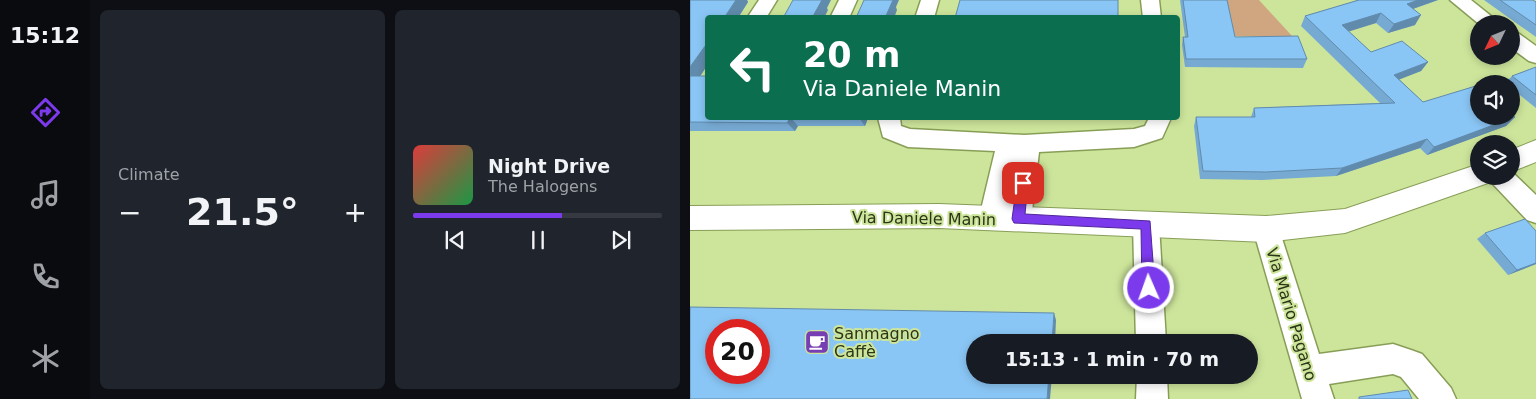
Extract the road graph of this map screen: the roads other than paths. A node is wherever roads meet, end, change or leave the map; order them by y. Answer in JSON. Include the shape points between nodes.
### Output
{"nodes":[{"id":1,"x":768,"y":0,"type":"edge"},
{"id":2,"x":848,"y":0,"type":"edge"},
{"id":3,"x":930,"y":0,"type":"edge"},
{"id":4,"x":1150,"y":0,"type":"edge"},
{"id":5,"x":1460,"y":0,"type":"edge"},
{"id":6,"x":758,"y":15,"type":"edge"},
{"id":7,"x":840,"y":15,"type":"edge"},
{"id":8,"x":925,"y":15,"type":"edge"},
{"id":9,"x":1152,"y":15,"type":"edge"},
{"id":10,"x":1480,"y":15,"type":"edge"},
{"id":11,"x":1520,"y":44,"type":"edge"},
{"id":12,"x":1536,"y":56,"type":"edge"},
{"id":13,"x":889,"y":120,"type":"edge"},
{"id":14,"x":1159,"y":120,"type":"edge"},
{"id":15,"x":1018,"y":144,"type":"junction"},
{"id":16,"x":1536,"y":150,"type":"edge"},
{"id":17,"x":1520,"y":158,"type":"edge"},
{"id":18,"x":1470,"y":178,"type":"edge"},
{"id":19,"x":1510,"y":185,"type":"edge"},
{"id":20,"x":1536,"y":212,"type":"edge"},
{"id":21,"x":691,"y":219,"type":"edge"},
{"id":22,"x":1005,"y":219,"type":"junction"},
{"id":23,"x":1146,"y":224,"type":"junction"},
{"id":24,"x":1266,"y":229,"type":"junction"},
{"id":25,"x":1150,"y":334,"type":"edge"},
{"id":26,"x":1152,"y":384,"type":"edge"},
{"id":27,"x":1314,"y":385,"type":"edge"},
{"id":28,"x":1152,"y":399,"type":"edge"},
{"id":29,"x":1440,"y":399,"type":"edge"}],
"edges":[{"from":1,"to":6,"type":"street"},
{"from":2,"to":7,"type":"street"},
{"from":3,"to":8,"type":"street"},
{"from":4,"to":9,"type":"street"},
{"from":5,"to":10,"type":"street"},
{"from":11,"to":12,"type":"street"},
{"from":13,"to":15,"type":"street","via":[[891,131],[908,138]]},
{"from":14,"to":15,"type":"street","via":[[1154,132],[1134,138]]},
{"from":15,"to":22,"type":"street"},
{"from":16,"to":17,"type":"main road"},
{"from":18,"to":24,"type":"main road","name":"Via Daniele Manin","via":[[1345,221]]},
{"from":19,"to":20,"type":"street"},
{"from":21,"to":22,"type":"main road","name":"Via Daniele Manin","via":[[939,216]]},
{"from":22,"to":23,"type":"main road","name":"Via Daniele Manin"},
{"from":23,"to":24,"type":"main road","name":"Via Daniele Manin"},
{"from":23,"to":25,"type":"street"},
{"from":24,"to":27,"type":"street","name":"Via Mario Pagano"},
{"from":26,"to":28,"type":"street"},
{"from":27,"to":29,"type":"street","via":[[1393,359],[1410,365]]}]}
